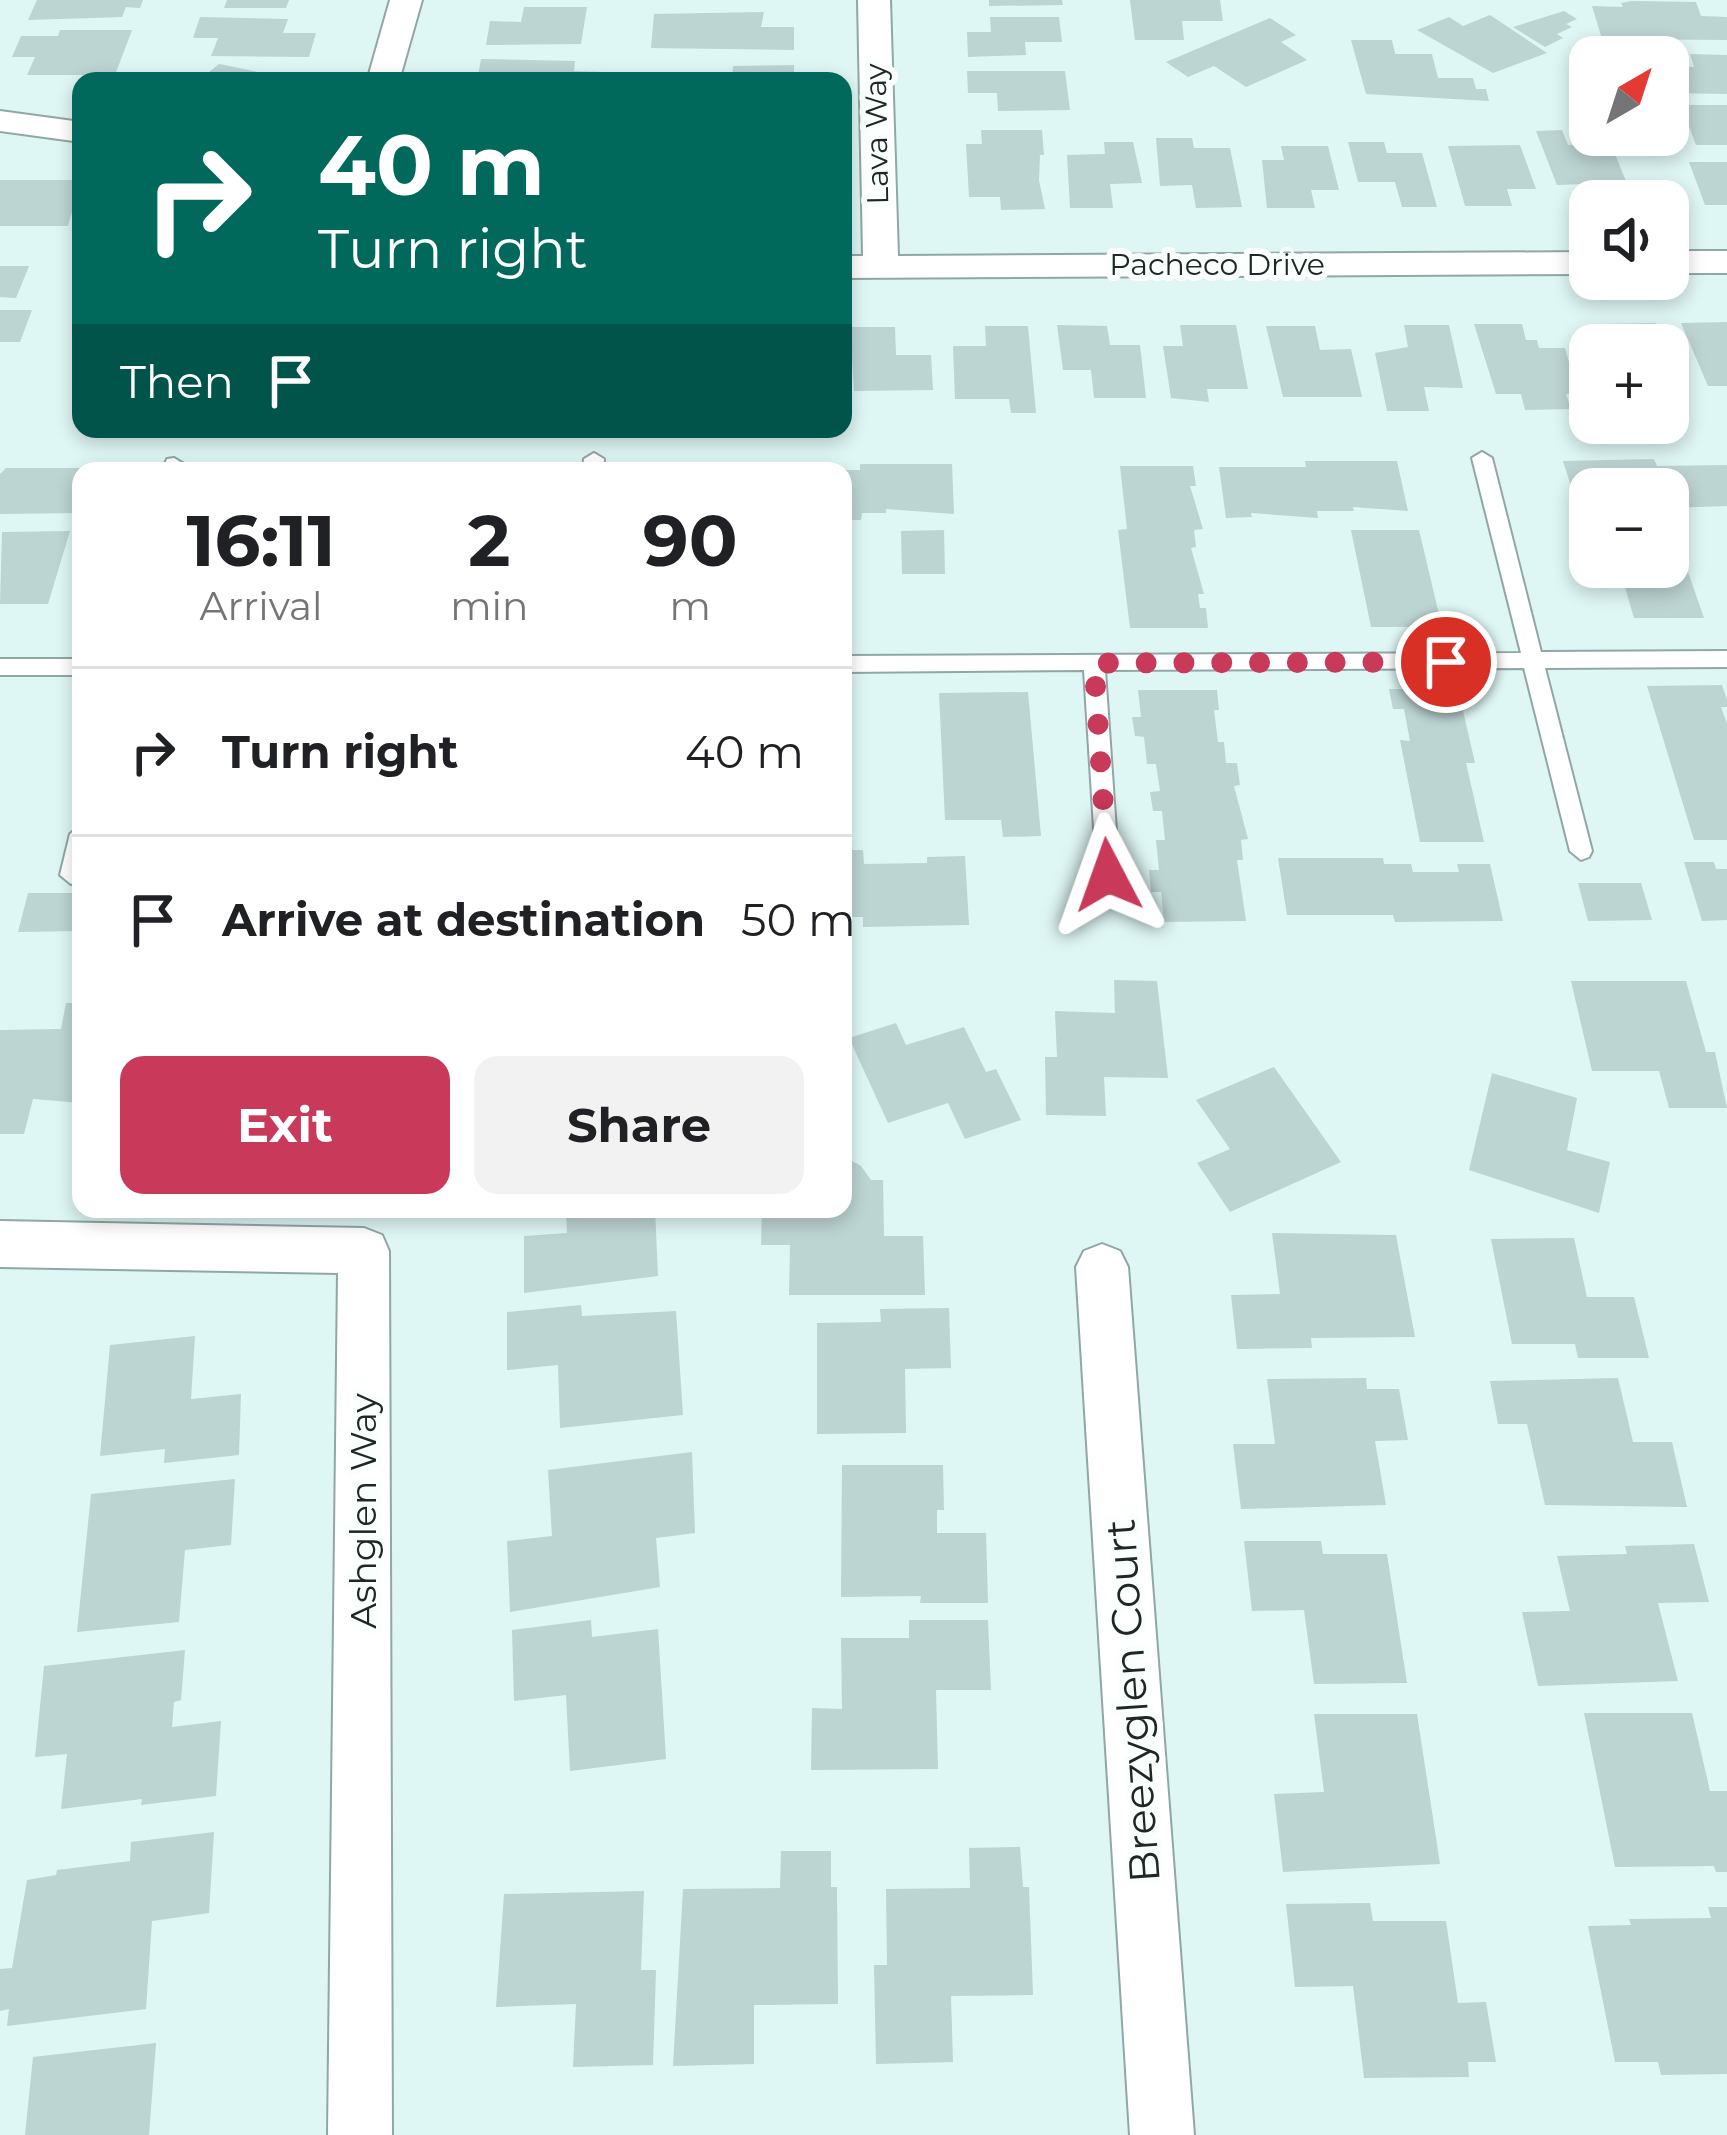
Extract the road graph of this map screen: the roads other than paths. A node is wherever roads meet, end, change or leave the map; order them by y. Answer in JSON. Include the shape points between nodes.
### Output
{"nodes":[{"id":1,"x":406,"y":0,"type":"edge"},
{"id":2,"x":874,"y":0,"type":"edge"},
{"id":3,"x":386,"y":72,"type":"edge"},
{"id":4,"x":0,"y":121,"type":"edge"},
{"id":5,"x":72,"y":131,"type":"edge"},
{"id":6,"x":1569,"y":262,"type":"edge"},
{"id":7,"x":1689,"y":262,"type":"edge"},
{"id":8,"x":1727,"y":262,"type":"edge"},
{"id":9,"x":852,"y":267,"type":"edge"},
{"id":10,"x":881,"y":267,"type":"junction"},
{"id":11,"x":1482,"y":458,"type":"dead end"},
{"id":12,"x":1727,"y":659,"type":"edge"},
{"id":13,"x":1534,"y":661,"type":"junction"},
{"id":14,"x":1094,"y":663,"type":"junction"},
{"id":15,"x":852,"y":664,"type":"edge"},
{"id":16,"x":0,"y":667,"type":"edge"},
{"id":17,"x":72,"y":667,"type":"edge"},
{"id":18,"x":1582,"y":850,"type":"dead end"},
{"id":19,"x":72,"y":871,"type":"edge"},
{"id":20,"x":71,"y":875,"type":"dead end"},
{"id":21,"x":1108,"y":875,"type":"dead end"},
{"id":22,"x":0,"y":1244,"type":"edge"},
{"id":23,"x":1102,"y":1267,"type":"dead end"},
{"id":24,"x":360,"y":2135,"type":"edge"},
{"id":25,"x":1162,"y":2135,"type":"edge"}],
"edges":[{"from":1,"to":3,"type":"street"},
{"from":2,"to":10,"type":"street","name":"Lava Way"},
{"from":4,"to":5,"type":"street"},
{"from":6,"to":10,"type":"street","name":"Pacheco Drive"},
{"from":7,"to":8,"type":"street"},
{"from":9,"to":10,"type":"street","name":"Pacheco Drive"},
{"from":11,"to":13,"type":"lane"},
{"from":12,"to":13,"type":"lane"},
{"from":13,"to":14,"type":"lane"},
{"from":13,"to":18,"type":"lane"},
{"from":14,"to":15,"type":"lane"},
{"from":14,"to":21,"type":"lane"},
{"from":16,"to":17,"type":"lane"},
{"from":19,"to":20,"type":"lane"},
{"from":22,"to":24,"type":"street","name":"Ashglen Way","via":[[364,1251]]},
{"from":23,"to":25,"type":"street","name":"Breezyglen Court"}]}
